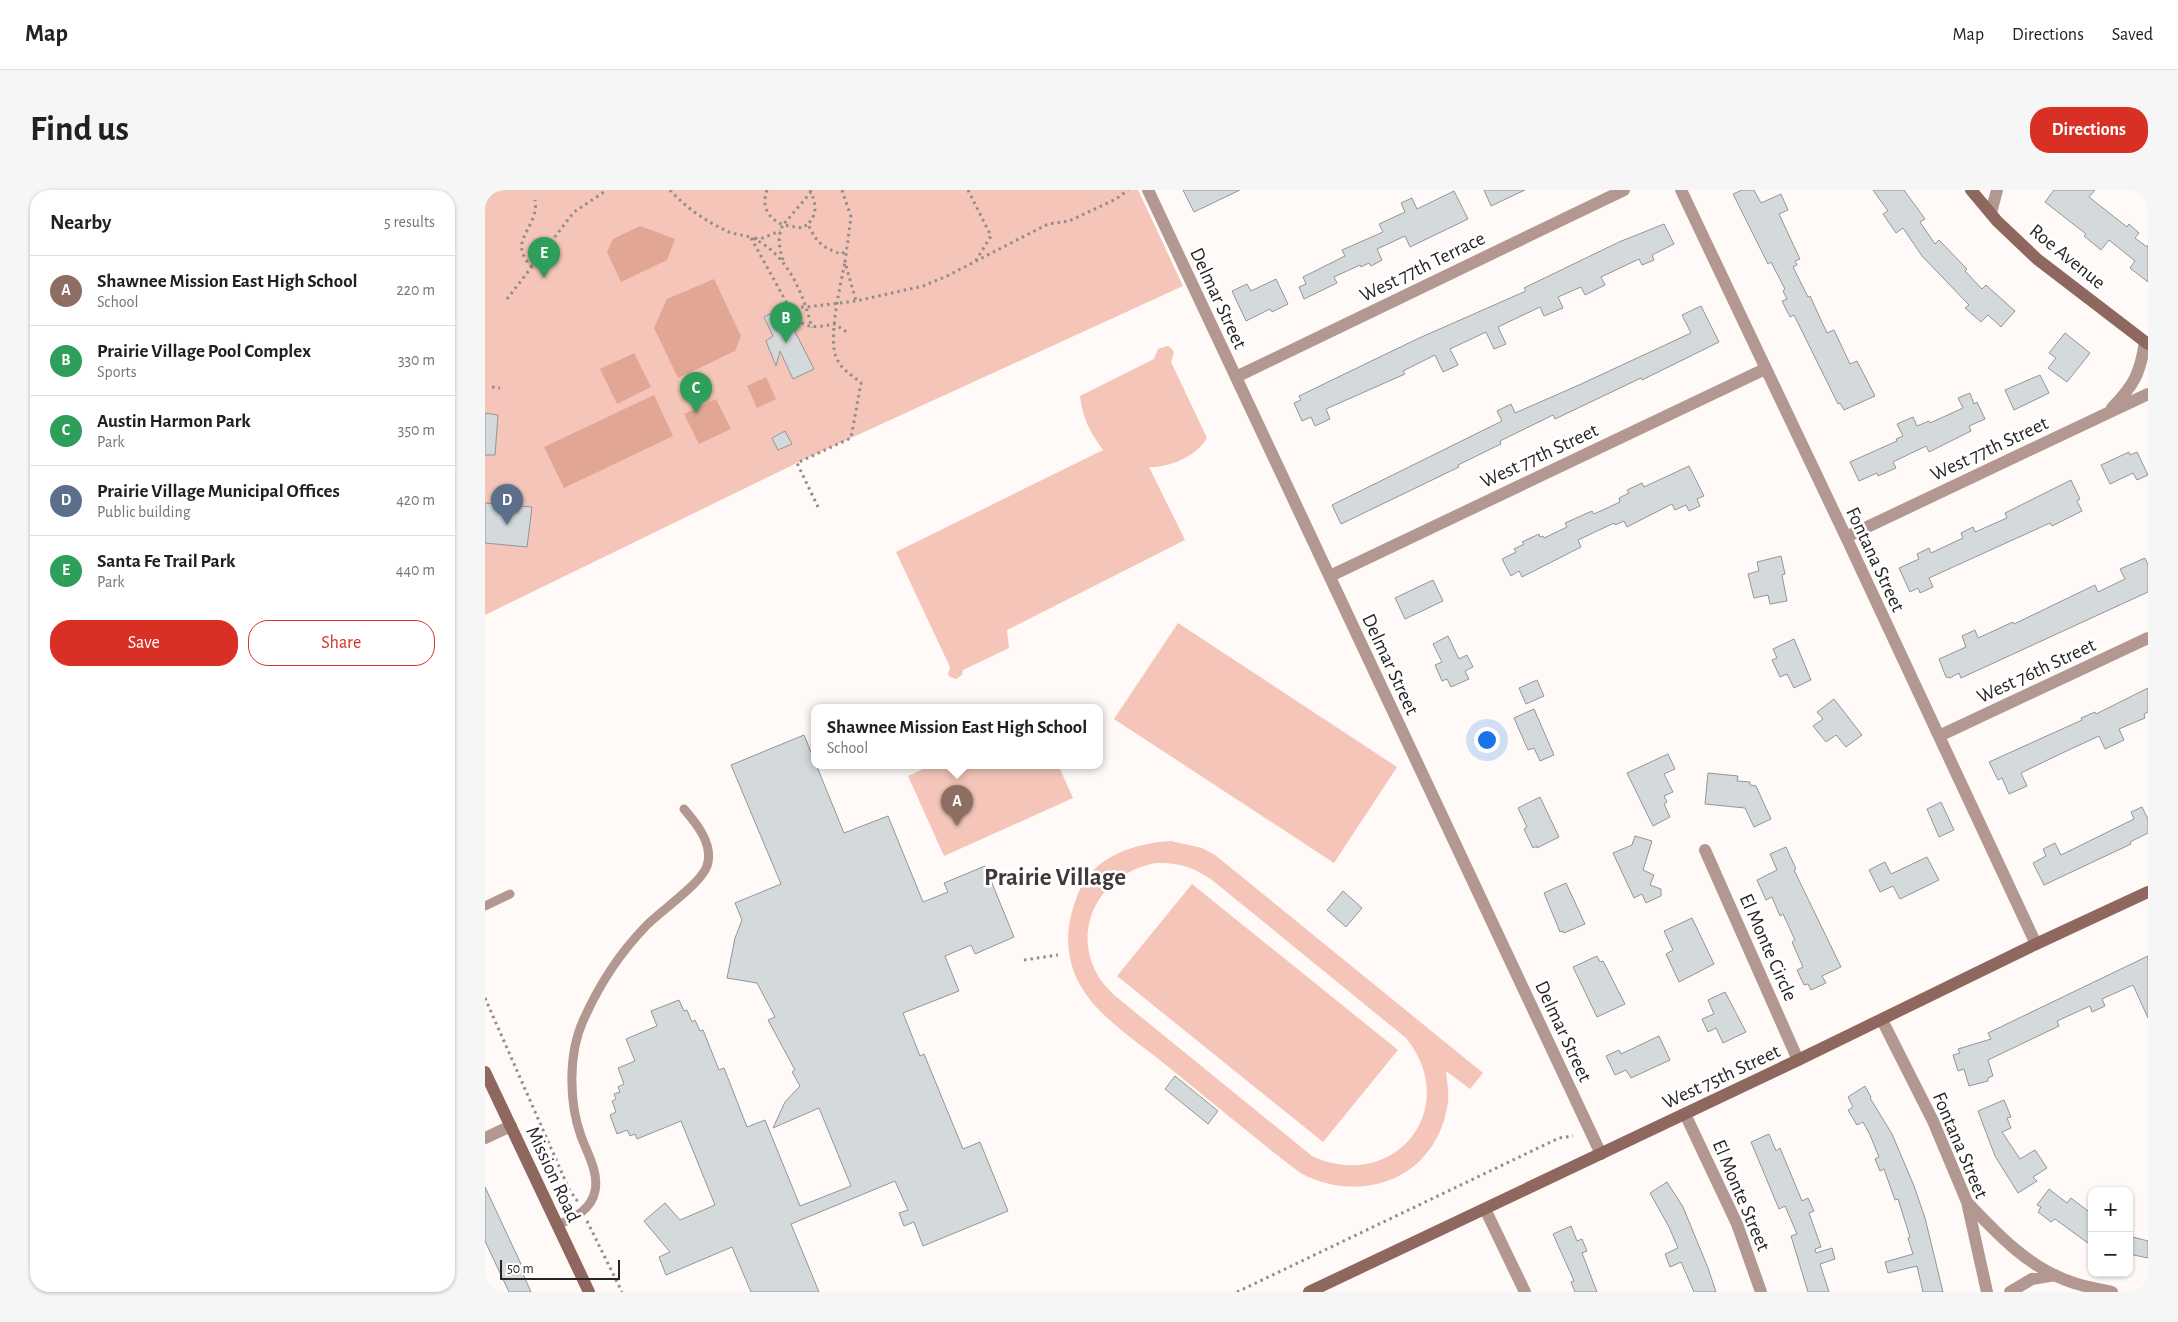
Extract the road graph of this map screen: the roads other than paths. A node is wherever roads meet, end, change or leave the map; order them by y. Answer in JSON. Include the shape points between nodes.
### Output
{"nodes":[{"id":1,"x":1147,"y":190,"type":"edge"},
{"id":2,"x":1624,"y":190,"type":"edge"},
{"id":3,"x":1681,"y":190,"type":"edge"},
{"id":4,"x":1971,"y":190,"type":"edge"},
{"id":5,"x":1997,"y":190,"type":"edge"},
{"id":6,"x":1991,"y":213,"type":"junction"},
{"id":7,"x":2147,"y":343,"type":"edge"},
{"id":8,"x":1765,"y":369,"type":"junction"},
{"id":9,"x":1235,"y":377,"type":"junction"},
{"id":10,"x":2148,"y":394,"type":"edge"},
{"id":11,"x":2107,"y":414,"type":"junction"},
{"id":12,"x":1846,"y":538,"type":"junction"},
{"id":13,"x":1331,"y":576,"type":"junction"},
{"id":14,"x":2148,"y":638,"type":"edge"},
{"id":15,"x":1939,"y":736,"type":"junction"},
{"id":16,"x":684,"y":809,"type":"dead end"},
{"id":17,"x":1705,"y":850,"type":"dead end"},
{"id":18,"x":2148,"y":892,"type":"edge"},
{"id":19,"x":510,"y":894,"type":"dead end"},
{"id":20,"x":485,"y":906,"type":"edge"},
{"id":21,"x":2036,"y":944,"type":"junction"},
{"id":22,"x":1881,"y":1020,"type":"junction"},
{"id":23,"x":1798,"y":1060,"type":"junction"},
{"id":24,"x":485,"y":1072,"type":"edge"},
{"id":25,"x":1685,"y":1114,"type":"junction"},
{"id":26,"x":511,"y":1126,"type":"junction"},
{"id":27,"x":485,"y":1138,"type":"edge"},
{"id":28,"x":1601,"y":1154,"type":"junction"},
{"id":29,"x":1967,"y":1202,"type":"junction"},
{"id":30,"x":1485,"y":1209,"type":"junction"},
{"id":31,"x":559,"y":1225,"type":"junction"},
{"id":32,"x":2055,"y":1275,"type":"junction"},
{"id":33,"x":589,"y":1292,"type":"edge"},
{"id":34,"x":1309,"y":1292,"type":"edge"},
{"id":35,"x":1525,"y":1292,"type":"edge"},
{"id":36,"x":1761,"y":1292,"type":"edge"},
{"id":37,"x":1987,"y":1292,"type":"edge"},
{"id":38,"x":2010,"y":1292,"type":"edge"},
{"id":39,"x":2112,"y":1292,"type":"edge"}],
"edges":[{"from":1,"to":9,"type":"street","name":"Delmar Street"},
{"from":2,"to":9,"type":"street","name":"West 77th Terrace"},
{"from":3,"to":8,"type":"street","name":"Fontana Street"},
{"from":4,"to":6,"type":"main road","name":"Roe Avenue"},
{"from":5,"to":6,"type":"street"},
{"from":6,"to":7,"type":"main road","name":"Roe Avenue","via":[[2037,259]]},
{"from":7,"to":11,"type":"street","via":[[2142,366],[2129,390]]},
{"from":8,"to":12,"type":"street","name":"Fontana Street"},
{"from":8,"to":13,"type":"street","name":"West 77th Street"},
{"from":9,"to":13,"type":"street","name":"Delmar Street"},
{"from":10,"to":11,"type":"street","name":"West 77th Street"},
{"from":11,"to":12,"type":"street","name":"West 77th Street"},
{"from":12,"to":15,"type":"street","name":"Fontana Street"},
{"from":13,"to":28,"type":"street","name":"Delmar Street"},
{"from":14,"to":15,"type":"street","name":"West 76th Street"},
{"from":15,"to":21,"type":"street","name":"Fontana Street"},
{"from":16,"to":31,"type":"lane","via":[[705,840],[709,853],[707,867],[698,880],[627,946],[582,1024],[575,1048],[574,1106],[580,1134],[596,1175],[595,1192],[584,1213]]},
{"from":17,"to":23,"type":"street","name":"El Monte Circle"},
{"from":18,"to":21,"type":"main road","name":"West 75th Street"},
{"from":19,"to":20,"type":"lane"},
{"from":21,"to":22,"type":"main road","name":"West 75th Street"},
{"from":22,"to":23,"type":"main road","name":"West 75th Street"},
{"from":22,"to":29,"type":"street","name":"Fontana Street","via":[[1933,1121]]},
{"from":23,"to":25,"type":"main road","name":"West 75th Street"},
{"from":24,"to":26,"type":"main road","name":"Mission Road"},
{"from":25,"to":28,"type":"main road","name":"West 75th Street"},
{"from":25,"to":36,"type":"street","name":"El Monte Street","via":[[1737,1224]]},
{"from":26,"to":27,"type":"street"},
{"from":26,"to":31,"type":"main road","name":"Mission Road"},
{"from":28,"to":30,"type":"main road","name":"West 75th Street"},
{"from":29,"to":32,"type":"street","via":[[2008,1244]]},
{"from":29,"to":37,"type":"street","name":"Fontana Street"},
{"from":30,"to":34,"type":"main road","name":"West 75th Street"},
{"from":30,"to":35,"type":"street"},
{"from":31,"to":33,"type":"main road","name":"Mission Road"},
{"from":32,"to":38,"type":"street","via":[[2032,1279]]},
{"from":32,"to":39,"type":"street"}]}
